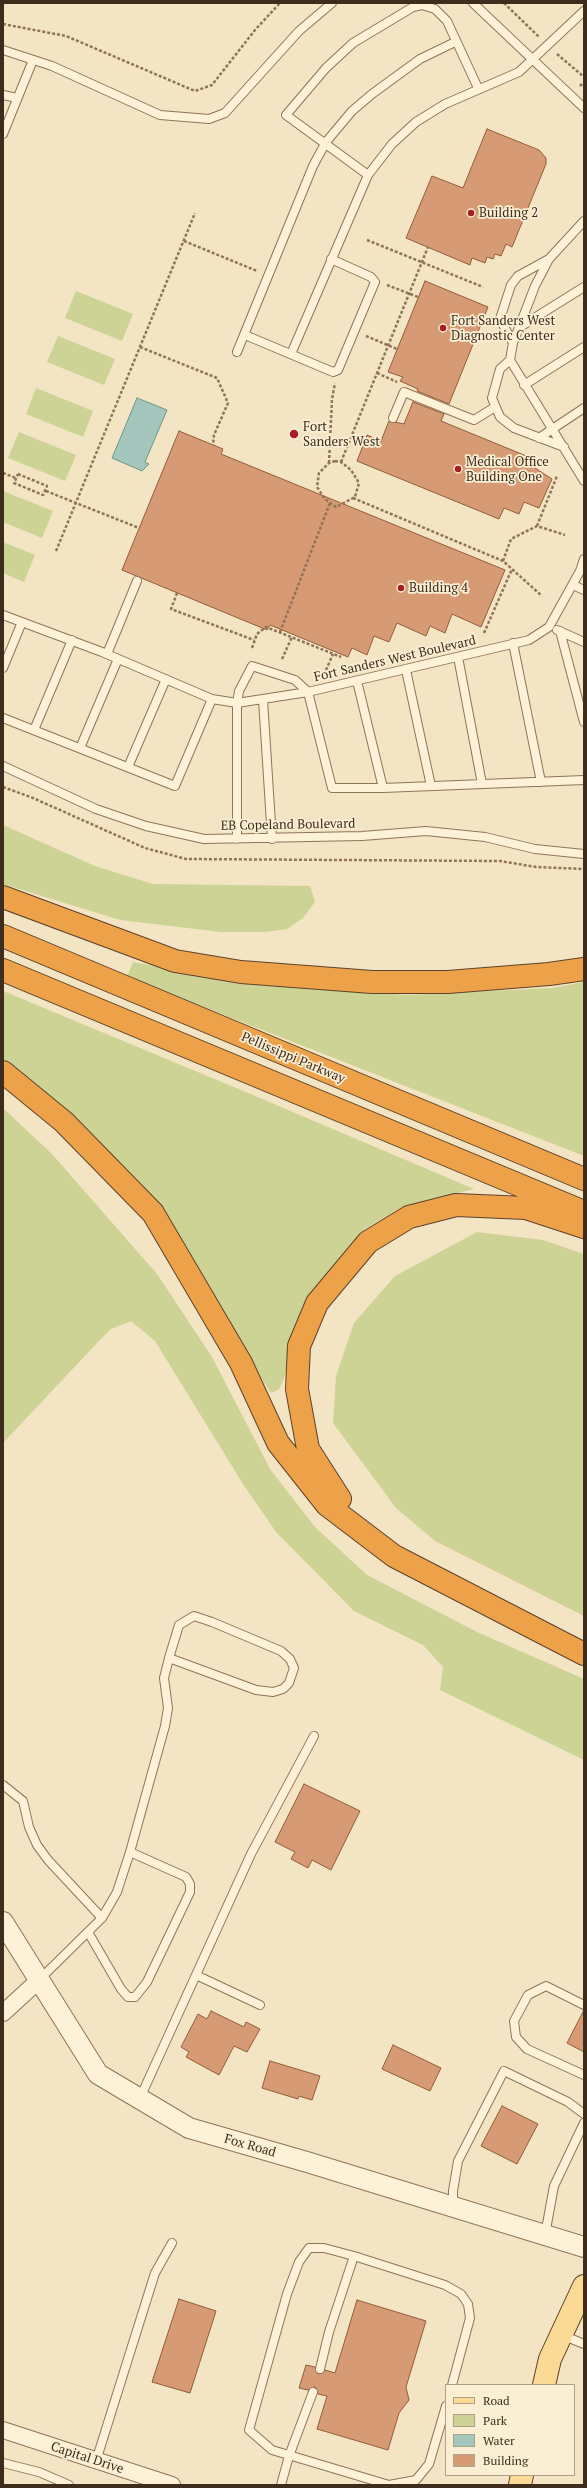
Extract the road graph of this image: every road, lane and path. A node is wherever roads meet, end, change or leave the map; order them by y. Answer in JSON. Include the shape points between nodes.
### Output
{"nodes":[{"id":1,"x":280,"y":3,"type":"edge"},
{"id":2,"x":332,"y":3,"type":"edge"},
{"id":3,"x":473,"y":3,"type":"edge"},
{"id":4,"x":584,"y":11,"type":"edge"},
{"id":5,"x":3,"y":24,"type":"edge"},
{"id":6,"x":456,"y":42,"type":"junction"},
{"id":7,"x":3,"y":50,"type":"edge"},
{"id":8,"x":33,"y":60,"type":"junction"},
{"id":9,"x":534,"y":60,"type":"junction"},
{"id":10,"x":478,"y":88,"type":"junction"},
{"id":11,"x":3,"y":95,"type":"edge"},
{"id":12,"x":18,"y":98,"type":"junction"},
{"id":13,"x":584,"y":108,"type":"edge"},
{"id":14,"x":3,"y":134,"type":"edge"},
{"id":15,"x":326,"y":142,"type":"junction"},
{"id":16,"x":368,"y":175,"type":"junction"},
{"id":17,"x":195,"y":213,"type":"dead end"},
{"id":18,"x":584,"y":221,"type":"edge"},
{"id":19,"x":367,"y":240,"type":"dead end"},
{"id":20,"x":184,"y":242,"type":"junction"},
{"id":21,"x":428,"y":247,"type":"dead end"},
{"id":22,"x":549,"y":259,"type":"junction"},
{"id":23,"x":331,"y":260,"type":"junction"},
{"id":24,"x":422,"y":262,"type":"junction"},
{"id":25,"x":269,"y":276,"type":"junction"},
{"id":26,"x":375,"y":280,"type":"junction"},
{"id":27,"x":584,"y":286,"type":"edge"},
{"id":28,"x":483,"y":287,"type":"dead end"},
{"id":29,"x":409,"y":293,"type":"junction"},
{"id":30,"x":418,"y":297,"type":"dead end"},
{"id":31,"x":520,"y":326,"type":"junction"},
{"id":32,"x":355,"y":332,"type":"junction"},
{"id":33,"x":245,"y":335,"type":"junction"},
{"id":34,"x":513,"y":343,"type":"junction"},
{"id":35,"x":388,"y":345,"type":"junction"},
{"id":36,"x":584,"y":346,"type":"edge"},
{"id":37,"x":140,"y":347,"type":"junction"},
{"id":38,"x":397,"y":349,"type":"dead end"},
{"id":39,"x":237,"y":352,"type":"dead end"},
{"id":40,"x":291,"y":354,"type":"junction"},
{"id":41,"x":510,"y":360,"type":"junction"},
{"id":42,"x":333,"y":372,"type":"junction"},
{"id":43,"x":524,"y":385,"type":"junction"},
{"id":44,"x":495,"y":407,"type":"junction"},
{"id":45,"x":584,"y":408,"type":"edge"},
{"id":46,"x":393,"y":418,"type":"dead end"},
{"id":47,"x":552,"y":429,"type":"junction"},
{"id":48,"x":539,"y":438,"type":"junction"},
{"id":49,"x":213,"y":445,"type":"dead end"},
{"id":50,"x":564,"y":447,"type":"junction"},
{"id":51,"x":329,"y":462,"type":"junction"},
{"id":52,"x":341,"y":462,"type":"junction"},
{"id":53,"x":3,"y":473,"type":"edge"},
{"id":54,"x":557,"y":476,"type":"dead end"},
{"id":55,"x":16,"y":478,"type":"junction"},
{"id":56,"x":583,"y":478,"type":"edge"},
{"id":57,"x":46,"y":491,"type":"junction"},
{"id":58,"x":353,"y":498,"type":"junction"},
{"id":59,"x":76,"y":503,"type":"junction"},
{"id":60,"x":330,"y":504,"type":"junction"},
{"id":61,"x":537,"y":526,"type":"junction"},
{"id":62,"x":139,"y":528,"type":"dead end"},
{"id":63,"x":566,"y":535,"type":"dead end"},
{"id":64,"x":56,"y":551,"type":"dead end"},
{"id":65,"x":584,"y":559,"type":"edge"},
{"id":66,"x":503,"y":561,"type":"junction"},
{"id":67,"x":512,"y":569,"type":"junction"},
{"id":68,"x":137,"y":581,"type":"dead end"},
{"id":69,"x":573,"y":585,"type":"junction"},
{"id":70,"x":584,"y":590,"type":"edge"},
{"id":71,"x":177,"y":593,"type":"dead end"},
{"id":72,"x":542,"y":596,"type":"dead end"},
{"id":73,"x":3,"y":615,"type":"edge"},
{"id":74,"x":22,"y":622,"type":"junction"},
{"id":75,"x":549,"y":627,"type":"junction"},
{"id":76,"x":560,"y":631,"type":"junction"},
{"id":77,"x":280,"y":632,"type":"junction"},
{"id":78,"x":484,"y":633,"type":"dead end"},
{"id":79,"x":292,"y":637,"type":"junction"},
{"id":80,"x":72,"y":640,"type":"junction"},
{"id":81,"x":254,"y":640,"type":"junction"},
{"id":82,"x":584,"y":642,"type":"edge"},
{"id":83,"x":513,"y":643,"type":"junction"},
{"id":84,"x":252,"y":648,"type":"dead end"},
{"id":85,"x":107,"y":654,"type":"junction"},
{"id":86,"x":334,"y":654,"type":"junction"},
{"id":87,"x":341,"y":657,"type":"dead end"},
{"id":88,"x":118,"y":658,"type":"junction"},
{"id":89,"x":458,"y":658,"type":"junction"},
{"id":90,"x":282,"y":659,"type":"dead end"},
{"id":91,"x":3,"y":668,"type":"edge"},
{"id":92,"x":326,"y":670,"type":"dead end"},
{"id":93,"x":406,"y":670,"type":"junction"},
{"id":94,"x":166,"y":679,"type":"junction"},
{"id":95,"x":357,"y":681,"type":"junction"},
{"id":96,"x":308,"y":692,"type":"junction"},
{"id":97,"x":212,"y":699,"type":"junction"},
{"id":98,"x":263,"y":700,"type":"junction"},
{"id":99,"x":237,"y":703,"type":"junction"},
{"id":100,"x":3,"y":718,"type":"edge"},
{"id":101,"x":584,"y":722,"type":"edge"},
{"id":102,"x":34,"y":730,"type":"junction"},
{"id":103,"x":80,"y":748,"type":"junction"},
{"id":104,"x":3,"y":766,"type":"edge"},
{"id":105,"x":128,"y":767,"type":"junction"},
{"id":106,"x":584,"y":780,"type":"edge"},
{"id":107,"x":541,"y":782,"type":"junction"},
{"id":108,"x":482,"y":784,"type":"junction"},
{"id":109,"x":431,"y":786,"type":"junction"},
{"id":110,"x":383,"y":788,"type":"junction"},
{"id":111,"x":237,"y":839,"type":"junction"},
{"id":112,"x":272,"y":839,"type":"junction"},
{"id":113,"x":584,"y":854,"type":"edge"},
{"id":114,"x":3,"y":897,"type":"edge"},
{"id":115,"x":3,"y":936,"type":"edge"},
{"id":116,"x":584,"y":969,"type":"edge"},
{"id":117,"x":3,"y":970,"type":"edge"},
{"id":118,"x":3,"y":1072,"type":"edge"},
{"id":119,"x":584,"y":1179,"type":"edge"},
{"id":120,"x":584,"y":1212,"type":"edge"},
{"id":121,"x":584,"y":1227,"type":"edge"},
{"id":122,"x":584,"y":1639,"type":"edge"},
{"id":123,"x":584,"y":1654,"type":"edge"},
{"id":124,"x":169,"y":1658,"type":"junction"},
{"id":125,"x":314,"y":1736,"type":"dead end"},
{"id":126,"x":3,"y":1785,"type":"edge"},
{"id":127,"x":130,"y":1852,"type":"junction"},
{"id":128,"x":102,"y":1918,"type":"junction"},
{"id":129,"x":3,"y":1922,"type":"edge"},
{"id":130,"x":88,"y":1932,"type":"junction"},
{"id":131,"x":196,"y":1975,"type":"junction"},
{"id":132,"x":38,"y":1981,"type":"junction"},
{"id":133,"x":260,"y":2005,"type":"dead end"},
{"id":134,"x":584,"y":2005,"type":"edge"},
{"id":135,"x":3,"y":2013,"type":"edge"},
{"id":136,"x":584,"y":2075,"type":"edge"},
{"id":137,"x":139,"y":2099,"type":"junction"},
{"id":138,"x":584,"y":2114,"type":"edge"},
{"id":139,"x":584,"y":2123,"type":"edge"},
{"id":140,"x":453,"y":2207,"type":"junction"},
{"id":141,"x":545,"y":2235,"type":"junction"},
{"id":142,"x":172,"y":2243,"type":"dead end"},
{"id":143,"x":584,"y":2247,"type":"edge"},
{"id":144,"x":354,"y":2256,"type":"junction"},
{"id":145,"x":584,"y":2286,"type":"edge"},
{"id":146,"x":561,"y":2335,"type":"junction"},
{"id":147,"x":584,"y":2344,"type":"edge"},
{"id":148,"x":320,"y":2369,"type":"dead end"},
{"id":149,"x":452,"y":2384,"type":"edge"},
{"id":150,"x":544,"y":2384,"type":"edge"},
{"id":151,"x":313,"y":2392,"type":"dead end"},
{"id":152,"x":445,"y":2409,"type":"edge"},
{"id":153,"x":3,"y":2430,"type":"edge"},
{"id":154,"x":289,"y":2456,"type":"junction"},
{"id":155,"x":96,"y":2461,"type":"junction"},
{"id":156,"x":3,"y":2463,"type":"edge"},
{"id":157,"x":156,"y":2483,"type":"edge"},
{"id":158,"x":69,"y":2485,"type":"edge"},
{"id":159,"x":172,"y":2485,"type":"edge"},
{"id":160,"x":282,"y":2485,"type":"edge"},
{"id":161,"x":389,"y":2485,"type":"edge"}],
"edges":[{"from":1,"to":5,"type":"path","via":[[255,30],[212,85],[195,92],[66,36]]},
{"from":2,"to":8,"type":"lane","via":[[299,31],[225,113],[209,120],[160,115]]},
{"from":3,"to":9,"type":"lane"},
{"from":4,"to":9,"type":"lane"},
{"from":6,"to":10,"type":"lane"},
{"from":6,"to":15,"type":"lane","via":[[420,59],[372,94],[352,111]]},
{"from":6,"to":15,"type":"lane","via":[[441,13],[422,5],[413,7],[353,43],[326,68],[286,115]]},
{"from":7,"to":8,"type":"lane"},
{"from":8,"to":12,"type":"lane"},
{"from":9,"to":10,"type":"lane","via":[[519,72]]},
{"from":9,"to":13,"type":"lane"},
{"from":10,"to":16,"type":"lane","via":[[416,122],[392,144]]},
{"from":11,"to":12,"type":"lane"},
{"from":12,"to":14,"type":"lane"},
{"from":15,"to":16,"type":"lane"},
{"from":15,"to":25,"type":"lane","via":[[313,166]]},
{"from":16,"to":23,"type":"lane"},
{"from":17,"to":20,"type":"path"},
{"from":18,"to":22,"type":"lane"},
{"from":19,"to":24,"type":"path"},
{"from":20,"to":25,"type":"path"},
{"from":20,"to":37,"type":"path"},
{"from":21,"to":24,"type":"path"},
{"from":22,"to":31,"type":"lane","via":[[535,286]]},
{"from":22,"to":34,"type":"lane","via":[[518,276],[512,284],[500,319]]},
{"from":23,"to":26,"type":"lane"},
{"from":23,"to":40,"type":"lane"},
{"from":24,"to":28,"type":"path"},
{"from":24,"to":29,"type":"path"},
{"from":25,"to":33,"type":"lane"},
{"from":26,"to":29,"type":"path"},
{"from":26,"to":32,"type":"lane"},
{"from":27,"to":31,"type":"lane"},
{"from":29,"to":30,"type":"path"},
{"from":29,"to":35,"type":"path"},
{"from":31,"to":34,"type":"lane"},
{"from":32,"to":35,"type":"path"},
{"from":32,"to":42,"type":"lane","via":[[340,369]]},
{"from":33,"to":39,"type":"lane"},
{"from":33,"to":40,"type":"lane"},
{"from":34,"to":41,"type":"lane"},
{"from":35,"to":38,"type":"path"},
{"from":35,"to":52,"type":"path"},
{"from":36,"to":43,"type":"lane"},
{"from":37,"to":49,"type":"path","via":[[217,378],[228,403],[214,435]]},
{"from":37,"to":59,"type":"path"},
{"from":40,"to":42,"type":"lane"},
{"from":41,"to":43,"type":"lane"},
{"from":41,"to":44,"type":"lane","via":[[500,369],[492,398]]},
{"from":42,"to":51,"type":"path","via":[[336,386],[332,399]]},
{"from":43,"to":47,"type":"lane"},
{"from":44,"to":46,"type":"lane","via":[[474,420],[404,392]]},
{"from":44,"to":48,"type":"lane","via":[[500,417],[514,428]]},
{"from":45,"to":47,"type":"lane"},
{"from":47,"to":48,"type":"lane"},
{"from":47,"to":50,"type":"lane"},
{"from":48,"to":50,"type":"lane"},
{"from":50,"to":56,"type":"lane"},
{"from":51,"to":52,"type":"path"},
{"from":51,"to":60,"type":"path","via":[[317,481],[319,492]]},
{"from":52,"to":58,"type":"path","via":[[358,479],[359,487]]},
{"from":53,"to":55,"type":"path"},
{"from":54,"to":61,"type":"path"},
{"from":55,"to":57,"type":"path","via":[[18,474],[47,486]]},
{"from":55,"to":57,"type":"path","via":[[14,483],[43,495]]},
{"from":57,"to":59,"type":"path"},
{"from":58,"to":60,"type":"path","via":[[342,506]]},
{"from":58,"to":66,"type":"path"},
{"from":59,"to":62,"type":"path"},
{"from":59,"to":64,"type":"path"},
{"from":60,"to":77,"type":"path"},
{"from":61,"to":63,"type":"path"},
{"from":61,"to":66,"type":"path","via":[[512,539]]},
{"from":65,"to":69,"type":"lane","name":"Fort Sanders West Boulevard"},
{"from":66,"to":67,"type":"path"},
{"from":67,"to":72,"type":"path"},
{"from":67,"to":78,"type":"path"},
{"from":68,"to":85,"type":"lane"},
{"from":69,"to":70,"type":"lane"},
{"from":69,"to":75,"type":"lane","name":"Fort Sanders West Boulevard"},
{"from":71,"to":81,"type":"path","via":[[171,609]]},
{"from":73,"to":74,"type":"lane"},
{"from":74,"to":80,"type":"lane"},
{"from":74,"to":91,"type":"lane"},
{"from":75,"to":76,"type":"lane"},
{"from":75,"to":83,"type":"lane","name":"Fort Sanders West Boulevard","via":[[529,640]]},
{"from":76,"to":82,"type":"lane"},
{"from":76,"to":101,"type":"lane"},
{"from":77,"to":79,"type":"path"},
{"from":77,"to":81,"type":"path","via":[[266,628],[257,634]]},
{"from":79,"to":86,"type":"path"},
{"from":79,"to":90,"type":"path"},
{"from":80,"to":85,"type":"lane"},
{"from":80,"to":102,"type":"lane"},
{"from":81,"to":84,"type":"path"},
{"from":83,"to":89,"type":"lane","name":"Fort Sanders West Boulevard"},
{"from":83,"to":107,"type":"lane"},
{"from":85,"to":88,"type":"lane"},
{"from":86,"to":87,"type":"path"},
{"from":86,"to":92,"type":"path"},
{"from":88,"to":94,"type":"lane"},
{"from":88,"to":103,"type":"lane"},
{"from":89,"to":93,"type":"lane","name":"Fort Sanders West Boulevard"},
{"from":89,"to":108,"type":"lane"},
{"from":93,"to":95,"type":"lane","name":"Fort Sanders West Boulevard"},
{"from":93,"to":109,"type":"lane"},
{"from":94,"to":97,"type":"lane"},
{"from":94,"to":105,"type":"lane"},
{"from":95,"to":96,"type":"lane","name":"Fort Sanders West Boulevard"},
{"from":95,"to":110,"type":"lane"},
{"from":96,"to":98,"type":"lane"},
{"from":96,"to":99,"type":"lane","name":"Fort Sanders West Boulevard","via":[[295,680],[252,666],[239,692]]},
{"from":96,"to":110,"type":"lane","via":[[332,788]]},
{"from":97,"to":99,"type":"lane"},
{"from":97,"to":105,"type":"lane","via":[[175,786]]},
{"from":98,"to":99,"type":"lane"},
{"from":98,"to":112,"type":"lane"},
{"from":99,"to":111,"type":"lane"},
{"from":100,"to":102,"type":"lane"},
{"from":102,"to":103,"type":"lane"},
{"from":103,"to":105,"type":"lane"},
{"from":104,"to":111,"type":"lane","name":"EB Copeland Boulevard","via":[[96,809],[146,826],[204,839]]},
{"from":106,"to":107,"type":"lane"},
{"from":107,"to":108,"type":"lane"},
{"from":108,"to":109,"type":"lane"},
{"from":109,"to":110,"type":"lane"},
{"from":111,"to":112,"type":"lane","name":"EB Copeland Boulevard"},
{"from":112,"to":113,"type":"lane","name":"EB Copeland Boulevard","via":[[426,831],[485,837],[535,849]]},
{"from":114,"to":116,"type":"highway","via":[[175,961],[241,972],[372,982],[440,982]]},
{"from":115,"to":119,"type":"highway","name":"Pellissippi Parkway"},
{"from":117,"to":120,"type":"highway"},
{"from":118,"to":123,"type":"highway","via":[[64,1122],[153,1213],[241,1363],[278,1442],[328,1505],[394,1556]]},
{"from":121,"to":122,"type":"highway","via":[[526,1208],[497,1205],[456,1205],[409,1217],[368,1242],[316,1303],[299,1346],[297,1389],[308,1449],[327,1482],[367,1525],[393,1544]]},
{"from":124,"to":124,"type":"lane","via":[[179,1625],[194,1616],[281,1651],[290,1659],[294,1668],[289,1683],[283,1689],[273,1692],[256,1690]]},
{"from":124,"to":127,"type":"lane","via":[[164,1678],[168,1708],[165,1726]]},
{"from":125,"to":131,"type":"lane","via":[[251,1854]]},
{"from":126,"to":128,"type":"lane","via":[[23,1801],[28,1827],[36,1845]]},
{"from":127,"to":128,"type":"lane","via":[[117,1892]]},
{"from":127,"to":130,"type":"lane","via":[[186,1877],[190,1884],[190,1892],[147,1982],[135,1997],[128,1997],[121,1990]]},
{"from":128,"to":130,"type":"lane"},
{"from":129,"to":132,"type":"street","name":"Fox Road"},
{"from":130,"to":132,"type":"lane"},
{"from":131,"to":133,"type":"lane"},
{"from":131,"to":137,"type":"lane"},
{"from":132,"to":135,"type":"street"},
{"from":132,"to":137,"type":"street","name":"Fox Road","via":[[98,2074]]},
{"from":134,"to":136,"type":"lane","via":[[546,1986],[528,1996],[514,2021],[516,2037],[527,2049]]},
{"from":137,"to":140,"type":"street","name":"Fox Road","via":[[189,2128]]},
{"from":138,"to":140,"type":"lane","via":[[568,2102],[504,2071],[458,2161]]},
{"from":139,"to":141,"type":"lane","via":[[554,2186]]},
{"from":140,"to":141,"type":"street","name":"Fox Road"},
{"from":141,"to":143,"type":"street","name":"Fox Road"},
{"from":142,"to":155,"type":"lane","via":[[155,2273]]},
{"from":144,"to":148,"type":"lane","via":[[329,2332]]},
{"from":144,"to":149,"type":"lane","via":[[445,2285],[461,2294],[468,2304],[470,2318]]},
{"from":144,"to":154,"type":"lane","via":[[324,2248],[309,2248],[299,2262],[287,2294],[249,2430],[272,2450]]},
{"from":145,"to":146,"type":"main road"},
{"from":146,"to":147,"type":"lane"},
{"from":146,"to":150,"type":"main road","via":[[550,2359]]},
{"from":151,"to":154,"type":"lane"},
{"from":152,"to":161,"type":"lane","via":[[429,2464],[416,2480]]},
{"from":153,"to":155,"type":"street","name":"Capital Drive"},
{"from":154,"to":160,"type":"lane"},
{"from":154,"to":161,"type":"lane"},
{"from":155,"to":157,"type":"street","name":"Capital Drive"},
{"from":156,"to":158,"type":"lane","via":[[39,2472]]},
{"from":157,"to":159,"type":"street","name":"Capital Drive"}]}
